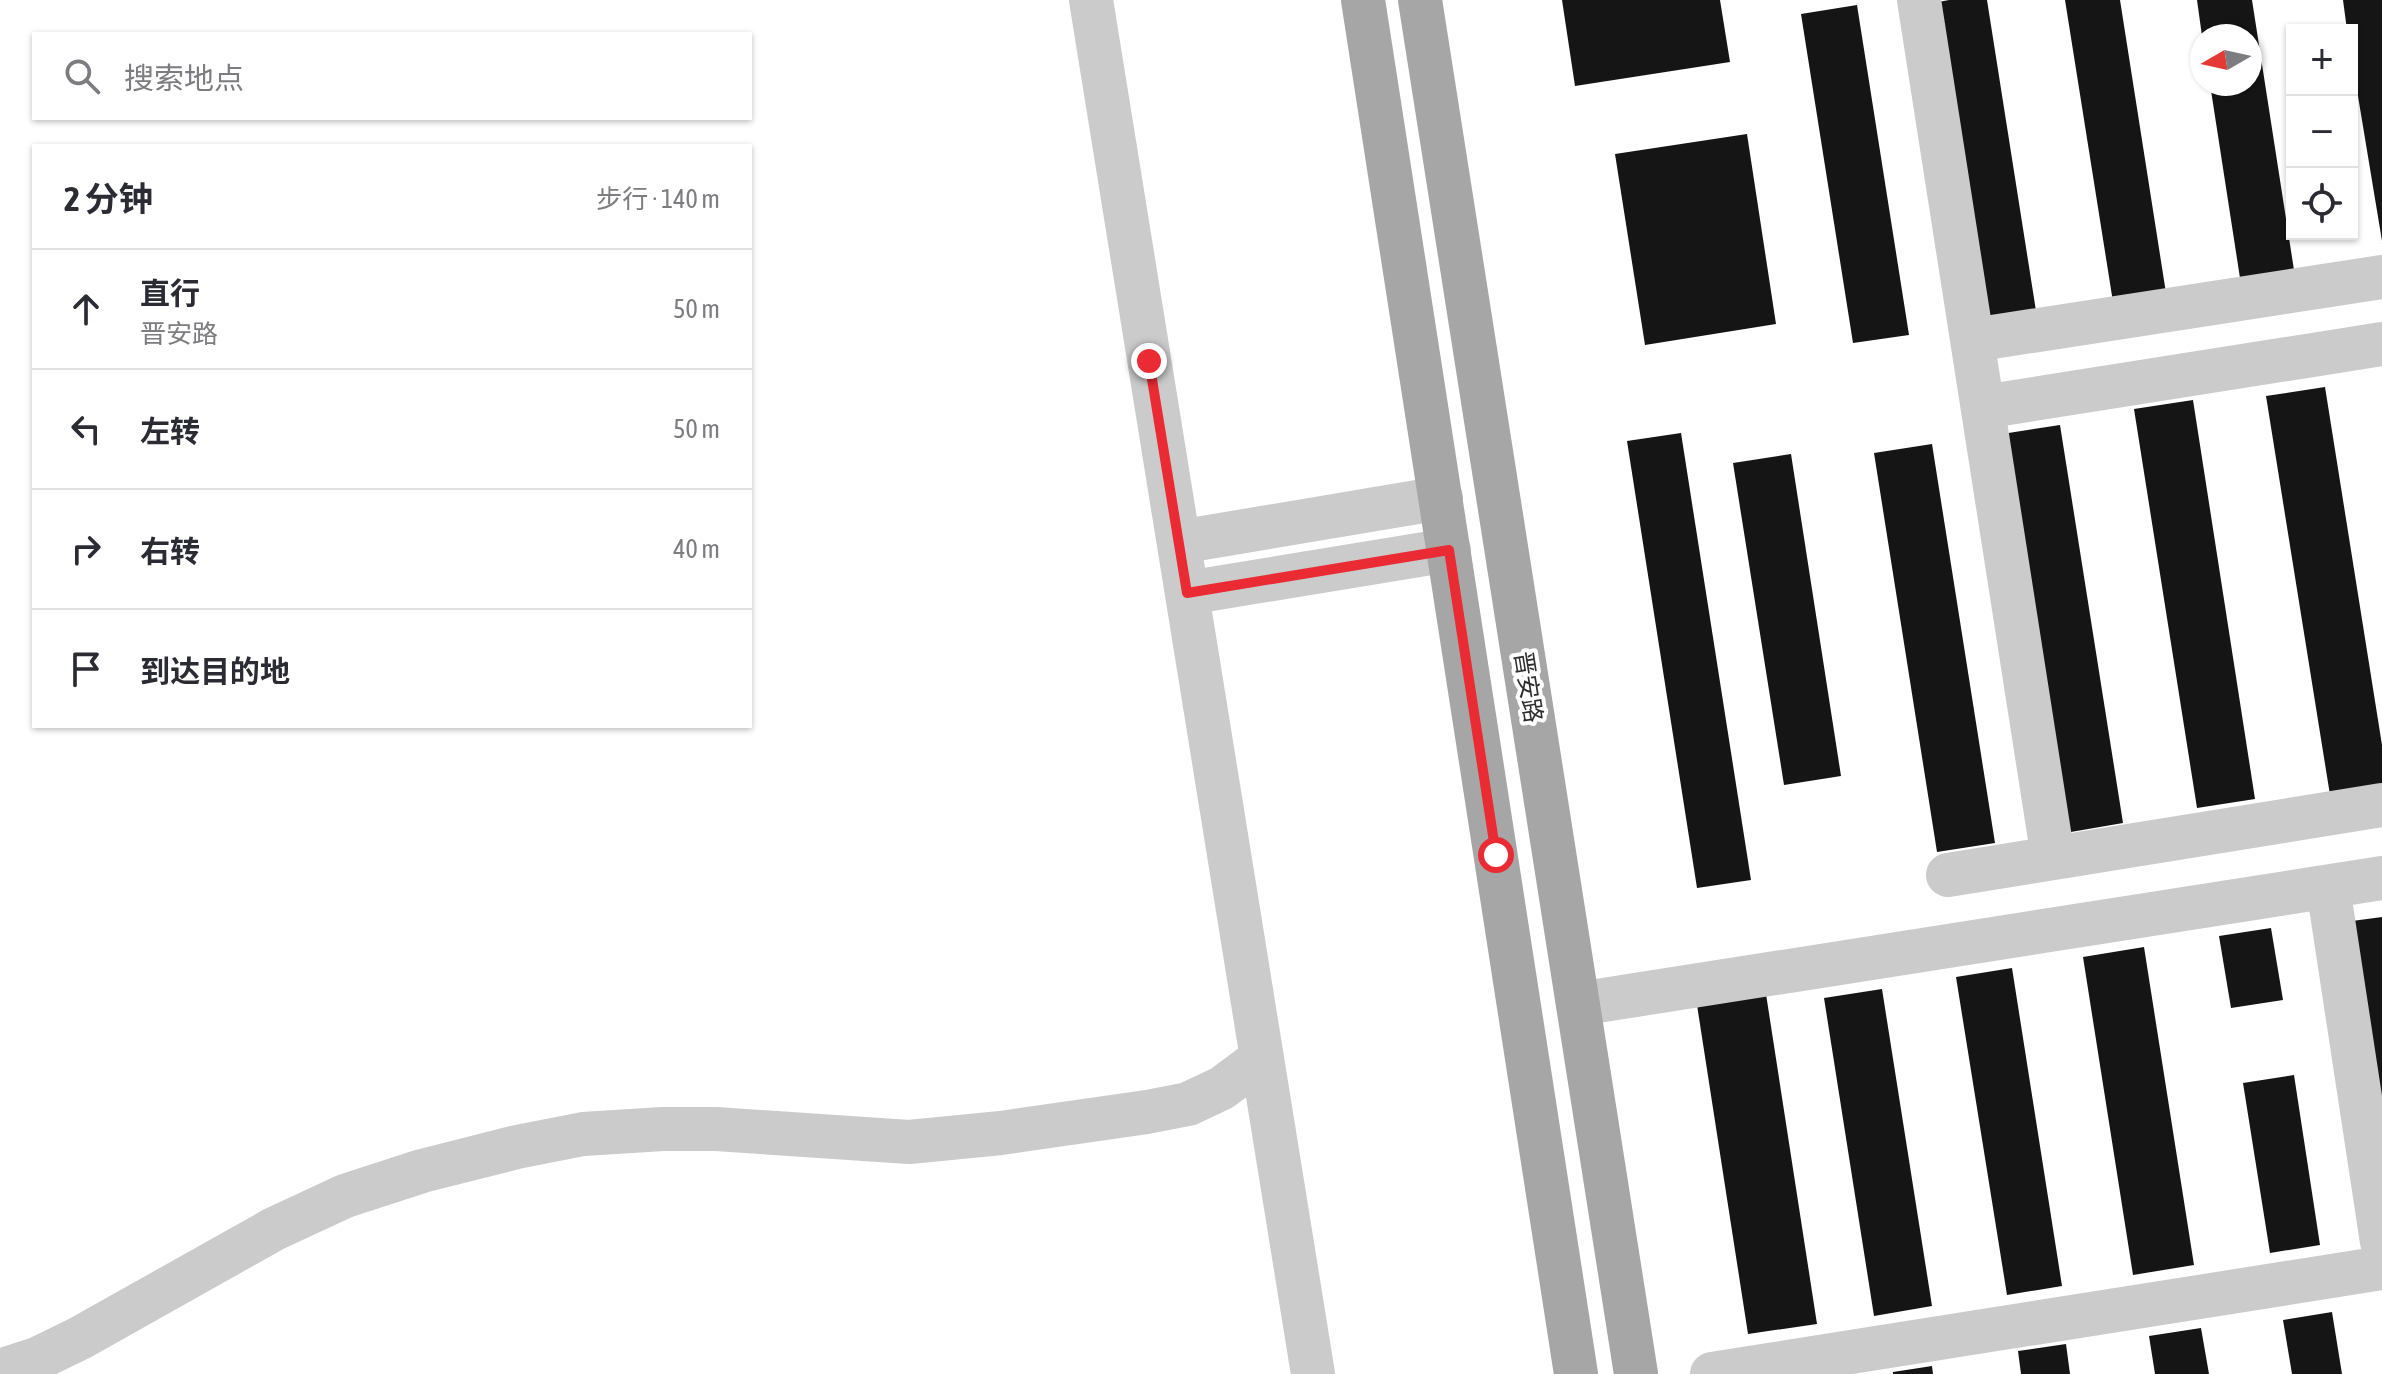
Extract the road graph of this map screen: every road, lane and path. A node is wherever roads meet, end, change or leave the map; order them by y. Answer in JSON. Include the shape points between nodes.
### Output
{"nodes":[{"id":1,"x":1091,"y":0,"type":"edge"},
{"id":2,"x":1363,"y":0,"type":"edge"},
{"id":3,"x":1420,"y":0,"type":"edge"},
{"id":4,"x":1919,"y":0,"type":"edge"},
{"id":5,"x":2382,"y":277,"type":"edge"},
{"id":6,"x":1973,"y":340,"type":"junction"},
{"id":7,"x":2382,"y":344,"type":"edge"},
{"id":8,"x":1983,"y":407,"type":"junction"},
{"id":9,"x":1441,"y":498,"type":"junction"},
{"id":10,"x":1179,"y":542,"type":"junction"},
{"id":11,"x":1449,"y":550,"type":"junction"},
{"id":12,"x":1187,"y":593,"type":"junction"},
{"id":13,"x":2382,"y":805,"type":"edge"},
{"id":14,"x":2053,"y":858,"type":"junction"},
{"id":15,"x":1948,"y":875,"type":"dead end"},
{"id":16,"x":2382,"y":878,"type":"edge"},
{"id":17,"x":2328,"y":887,"type":"junction"},
{"id":18,"x":1578,"y":1004,"type":"junction"},
{"id":19,"x":1262,"y":1058,"type":"junction"},
{"id":20,"x":2382,"y":1242,"type":"edge"},
{"id":21,"x":2382,"y":1268,"type":"edge"},
{"id":22,"x":0,"y":1371,"type":"edge"},
{"id":23,"x":1313,"y":1374,"type":"edge"},
{"id":24,"x":1576,"y":1374,"type":"edge"},
{"id":25,"x":1636,"y":1374,"type":"edge"},
{"id":26,"x":1712,"y":1374,"type":"edge"}],
"edges":[{"from":1,"to":10,"type":"lane"},
{"from":2,"to":9,"type":"main road"},
{"from":3,"to":18,"type":"main road","name":"晋安路"},
{"from":4,"to":6,"type":"lane"},
{"from":5,"to":6,"type":"lane"},
{"from":6,"to":8,"type":"lane"},
{"from":7,"to":8,"type":"lane"},
{"from":8,"to":14,"type":"lane"},
{"from":9,"to":10,"type":"lane"},
{"from":9,"to":11,"type":"main road"},
{"from":10,"to":12,"type":"lane"},
{"from":11,"to":12,"type":"lane"},
{"from":11,"to":24,"type":"main road"},
{"from":12,"to":19,"type":"lane"},
{"from":13,"to":14,"type":"lane"},
{"from":14,"to":15,"type":"lane"},
{"from":16,"to":17,"type":"lane"},
{"from":17,"to":18,"type":"lane"},
{"from":17,"to":20,"type":"lane"},
{"from":18,"to":25,"type":"main road","name":"晋安路"},
{"from":19,"to":22,"type":"lane","via":[[1222,1088],[1188,1104],[1001,1133],[909,1142],[663,1129],[583,1134],[517,1147],[345,1196],[274,1229],[80,1338]]},
{"from":19,"to":23,"type":"lane"},
{"from":21,"to":26,"type":"lane"}]}
